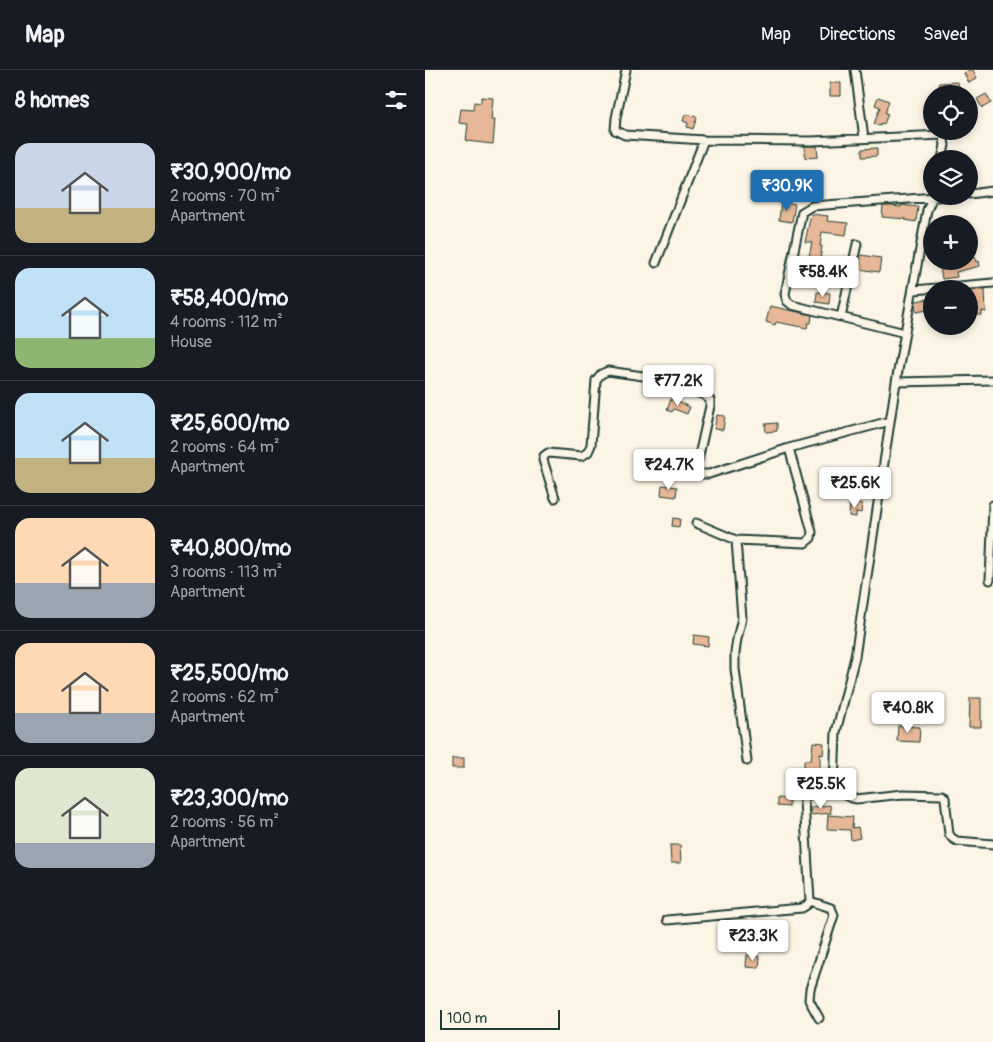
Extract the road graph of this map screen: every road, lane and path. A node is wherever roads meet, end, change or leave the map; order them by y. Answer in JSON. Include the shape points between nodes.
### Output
{"nodes":[{"id":1,"x":627,"y":70,"type":"edge"},
{"id":2,"x":855,"y":70,"type":"edge"},
{"id":3,"x":864,"y":138,"type":"junction"},
{"id":4,"x":704,"y":140,"type":"junction"},
{"id":5,"x":944,"y":150,"type":"edge"},
{"id":6,"x":993,"y":191,"type":"edge"},
{"id":7,"x":978,"y":193,"type":"edge"},
{"id":8,"x":923,"y":198,"type":"edge"},
{"id":9,"x":929,"y":205,"type":"edge"},
{"id":10,"x":857,"y":244,"type":"dead end"},
{"id":11,"x":656,"y":263,"type":"dead end"},
{"id":12,"x":993,"y":284,"type":"edge"},
{"id":13,"x":913,"y":290,"type":"junction"},
{"id":14,"x":841,"y":317,"type":"junction"},
{"id":15,"x":905,"y":332,"type":"junction"},
{"id":16,"x":993,"y":380,"type":"edge"},
{"id":17,"x":896,"y":382,"type":"junction"},
{"id":18,"x":889,"y":421,"type":"junction"},
{"id":19,"x":789,"y":448,"type":"junction"},
{"id":20,"x":555,"y":498,"type":"dead end"},
{"id":21,"x":993,"y":506,"type":"edge"},
{"id":22,"x":696,"y":524,"type":"dead end"},
{"id":23,"x":737,"y":540,"type":"junction"},
{"id":24,"x":989,"y":580,"type":"dead end"},
{"id":25,"x":747,"y":761,"type":"dead end"},
{"id":26,"x":835,"y":785,"type":"junction"},
{"id":27,"x":993,"y":844,"type":"edge"},
{"id":28,"x":810,"y":901,"type":"junction"},
{"id":29,"x":667,"y":920,"type":"dead end"},
{"id":30,"x":819,"y":1018,"type":"dead end"}],
"edges":[{"from":1,"to":4,"type":"street","via":[[615,130],[625,135]]},
{"from":2,"to":3,"type":"street"},
{"from":3,"to":4,"type":"street"},
{"from":3,"to":5,"type":"street","via":[[943,135]]},
{"from":4,"to":11,"type":"street"},
{"from":6,"to":7,"type":"street"},
{"from":8,"to":14,"type":"street","via":[[812,206],[802,212],[785,294],[787,301]]},
{"from":9,"to":13,"type":"street"},
{"from":10,"to":14,"type":"street"},
{"from":12,"to":13,"type":"street"},
{"from":13,"to":15,"type":"street"},
{"from":14,"to":15,"type":"street"},
{"from":15,"to":17,"type":"street"},
{"from":16,"to":17,"type":"street"},
{"from":17,"to":18,"type":"street"},
{"from":18,"to":19,"type":"street"},
{"from":18,"to":26,"type":"street","via":[[855,657],[836,732]]},
{"from":19,"to":20,"type":"street","via":[[709,474],[700,474],[696,469],[709,400],[663,379],[608,371],[596,380],[588,452],[583,456],[547,453],[544,456]]},
{"from":19,"to":23,"type":"street","via":[[811,538],[805,543]]},
{"from":21,"to":24,"type":"street"},
{"from":22,"to":23,"type":"street"},
{"from":23,"to":25,"type":"street","via":[[742,618],[735,669]]},
{"from":26,"to":27,"type":"street","via":[[846,796],[856,799],[903,794],[942,795],[952,838]]},
{"from":26,"to":28,"type":"street","via":[[809,791],[805,795]]},
{"from":28,"to":29,"type":"street","via":[[802,908]]},
{"from":28,"to":30,"type":"street","via":[[831,908],[834,915],[810,989],[809,1000]]}]}
